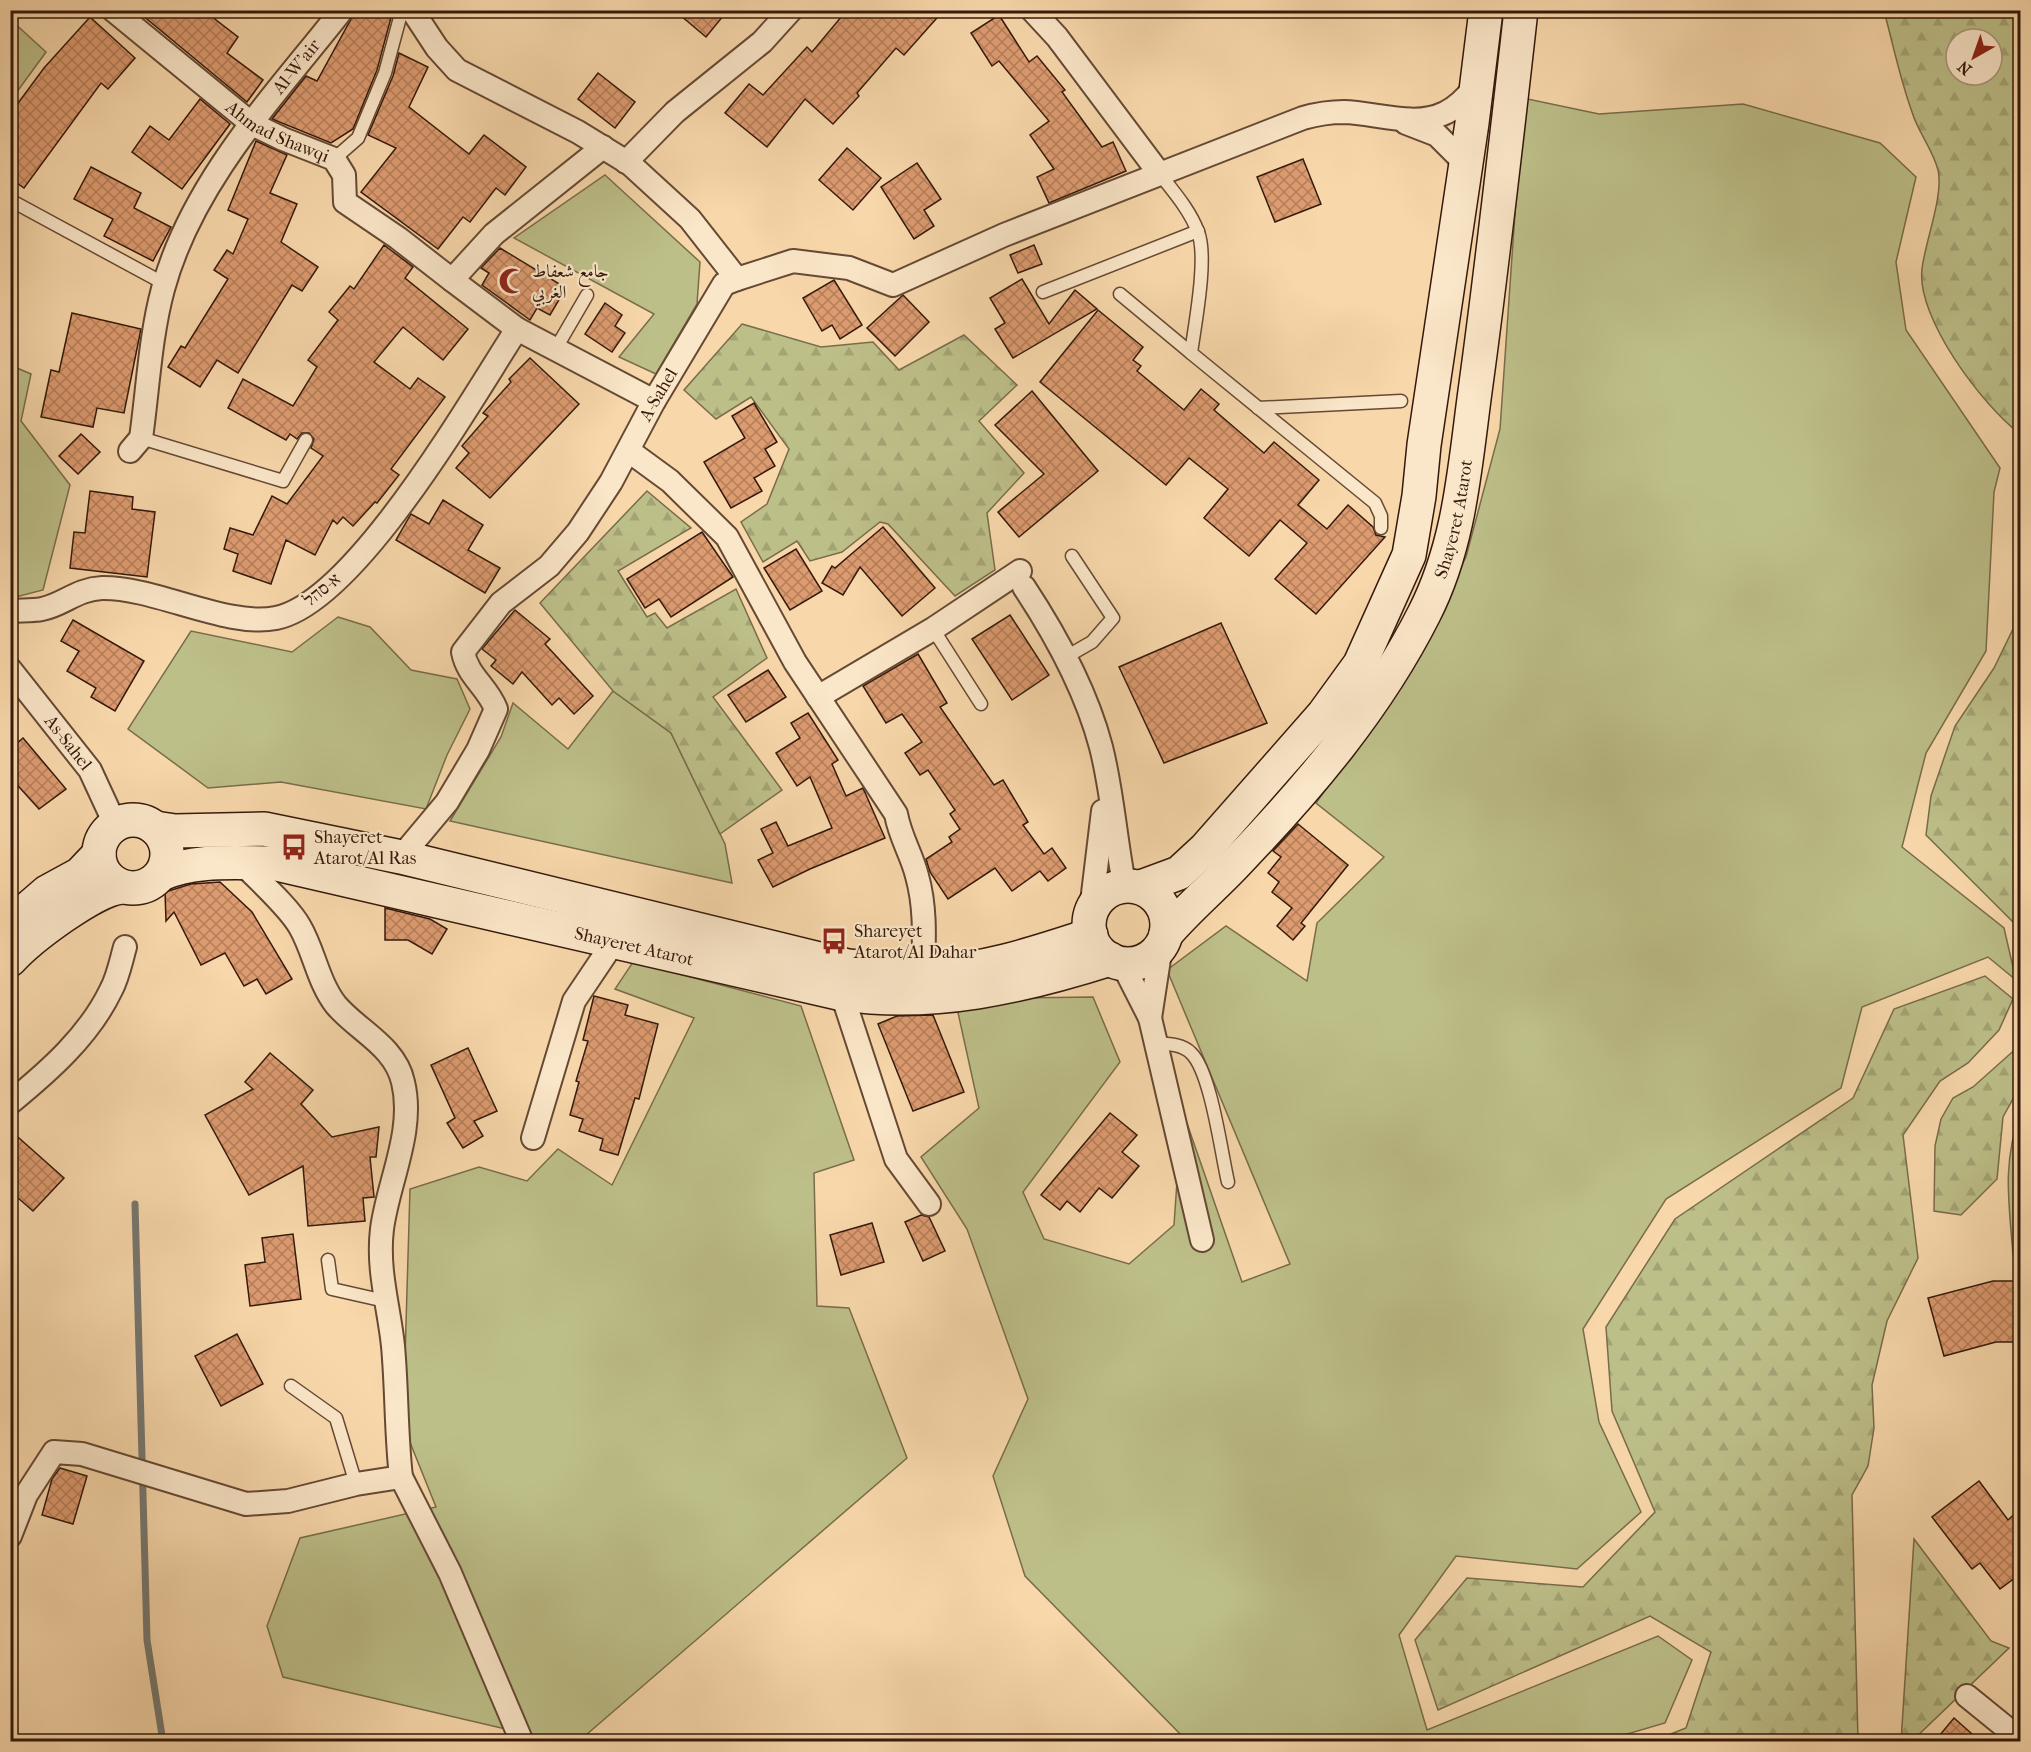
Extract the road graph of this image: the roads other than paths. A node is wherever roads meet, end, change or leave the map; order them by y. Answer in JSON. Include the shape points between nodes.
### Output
{"nodes":[{"id":1,"x":113,"y":10,"type":"edge"},
{"id":2,"x":342,"y":10,"type":"edge"},
{"id":3,"x":402,"y":10,"type":"edge"},
{"id":4,"x":412,"y":10,"type":"edge"},
{"id":5,"x":791,"y":10,"type":"edge"},
{"id":6,"x":1486,"y":10,"type":"edge"},
{"id":7,"x":1521,"y":10,"type":"edge"},
{"id":8,"x":1037,"y":12,"type":"edge"},
{"id":9,"x":1476,"y":86,"type":"junction"},
{"id":10,"x":1391,"y":117,"type":"junction"},
{"id":11,"x":252,"y":124,"type":"junction"},
{"id":12,"x":603,"y":147,"type":"junction"},
{"id":13,"x":334,"y":159,"type":"junction"},
{"id":14,"x":626,"y":162,"type":"junction"},
{"id":15,"x":1466,"y":164,"type":"junction"},
{"id":16,"x":1159,"y":173,"type":"junction"},
{"id":17,"x":10,"y":200,"type":"edge"},
{"id":18,"x":1198,"y":231,"type":"junction"},
{"id":19,"x":736,"y":279,"type":"junction"},
{"id":20,"x":452,"y":280,"type":"junction"},
{"id":21,"x":165,"y":284,"type":"junction"},
{"id":22,"x":1042,"y":292,"type":"dead end"},
{"id":23,"x":1120,"y":294,"type":"dead end"},
{"id":24,"x":588,"y":295,"type":"dead end"},
{"id":25,"x":517,"y":329,"type":"junction"},
{"id":26,"x":555,"y":350,"type":"junction"},
{"id":27,"x":1191,"y":353,"type":"junction"},
{"id":28,"x":654,"y":401,"type":"junction"},
{"id":29,"x":1401,"y":401,"type":"dead end"},
{"id":30,"x":1258,"y":408,"type":"junction"},
{"id":31,"x":306,"y":440,"type":"dead end"},
{"id":32,"x":135,"y":445,"type":"joint"},
{"id":33,"x":629,"y":451,"type":"junction"},
{"id":34,"x":1381,"y":528,"type":"dead end"},
{"id":35,"x":1072,"y":556,"type":"dead end"},
{"id":36,"x":10,"y":611,"type":"edge"},
{"id":37,"x":933,"y":629,"type":"junction"},
{"id":38,"x":1066,"y":657,"type":"junction"},
{"id":39,"x":10,"y":669,"type":"edge"},
{"id":40,"x":818,"y":698,"type":"junction"},
{"id":41,"x":981,"y":704,"type":"dead end"},
{"id":42,"x":1107,"y":780,"type":"junction"},
{"id":43,"x":116,"y":824,"type":"junction"},
{"id":44,"x":155,"y":828,"type":"junction"},
{"id":45,"x":99,"y":854,"type":"junction"},
{"id":46,"x":401,"y":857,"type":"junction"},
{"id":47,"x":242,"y":863,"type":"junction"},
{"id":48,"x":161,"y":874,"type":"junction"},
{"id":49,"x":1135,"y":886,"type":"junction"},
{"id":50,"x":122,"y":887,"type":"junction"},
{"id":51,"x":10,"y":924,"type":"edge"},
{"id":52,"x":1164,"y":940,"type":"junction"},
{"id":53,"x":1103,"y":942,"type":"junction"},
{"id":54,"x":613,"y":943,"type":"junction"},
{"id":55,"x":125,"y":946,"type":"dead end"},
{"id":56,"x":10,"y":960,"type":"edge"},
{"id":57,"x":923,"y":973,"type":"junction"},
{"id":58,"x":842,"y":994,"type":"junction"},
{"id":59,"x":1150,"y":1018,"type":"junction"},
{"id":60,"x":1155,"y":1043,"type":"junction"},
{"id":61,"x":10,"y":1103,"type":"edge"},
{"id":62,"x":533,"y":1138,"type":"dead end"},
{"id":63,"x":1228,"y":1182,"type":"dead end"},
{"id":64,"x":929,"y":1204,"type":"dead end"},
{"id":65,"x":1202,"y":1240,"type":"dead end"},
{"id":66,"x":328,"y":1260,"type":"dead end"},
{"id":67,"x":385,"y":1301,"type":"junction"},
{"id":68,"x":291,"y":1386,"type":"dead end"},
{"id":69,"x":401,"y":1477,"type":"junction"},
{"id":70,"x":356,"y":1484,"type":"junction"},
{"id":71,"x":10,"y":1536,"type":"edge"},
{"id":72,"x":1967,"y":1696,"type":"dead end"},
{"id":73,"x":2020,"y":1738,"type":"edge"},
{"id":74,"x":522,"y":1742,"type":"edge"}],
"edges":[{"from":1,"to":11,"type":"street","name":"Ahmad Shawqi"},
{"from":2,"to":11,"type":"street","name":"Al-W'air"},
{"from":3,"to":13,"type":"lane","via":[[385,73],[358,138]]},
{"from":4,"to":12,"type":"street","via":[[457,70]]},
{"from":5,"to":14,"type":"street","via":[[762,42],[675,112]]},
{"from":6,"to":9,"type":"main road","name":"Shayeret Atarot"},
{"from":7,"to":52,"type":"main road","name":"Shayeret Atarot","via":[[1469,448],[1450,550],[1425,614],[1344,742],[1292,804],[1193,903]]},
{"from":8,"to":16,"type":"street"},
{"from":9,"to":10,"type":"street","via":[[1460,104],[1444,114],[1429,118]]},
{"from":9,"to":15,"type":"main road","name":"Shayeret Atarot"},
{"from":10,"to":15,"type":"street","via":[[1437,135]]},
{"from":10,"to":16,"type":"street","via":[[1322,113]]},
{"from":11,"to":13,"type":"street","name":"Ahmad Shawqi"},
{"from":11,"to":21,"type":"street","name":"Al-W'air","via":[[200,200],[178,243]]},
{"from":12,"to":14,"type":"street"},
{"from":12,"to":20,"type":"street","via":[[494,234]]},
{"from":13,"to":20,"type":"street","name":"Ahmad Shawqi","via":[[344,175],[345,202]]},
{"from":14,"to":19,"type":"street","via":[[690,219]]},
{"from":15,"to":49,"type":"main road","name":"Shayeret Atarot","via":[[1408,555],[1381,619],[1360,664],[1323,715],[1206,848],[1179,873]]},
{"from":16,"to":18,"type":"lane"},
{"from":16,"to":19,"type":"street","via":[[1004,235],[893,285],[849,268],[793,261]]},
{"from":17,"to":21,"type":"lane"},
{"from":18,"to":22,"type":"lane"},
{"from":18,"to":27,"type":"lane","via":[[1201,269]]},
{"from":19,"to":28,"type":"street","name":"A-Sahel","via":[[724,284]]},
{"from":20,"to":25,"type":"street"},
{"from":21,"to":32,"type":"street","name":"Al-W'air"},
{"from":23,"to":27,"type":"lane"},
{"from":24,"to":26,"type":"lane"},
{"from":25,"to":26,"type":"street"},
{"from":25,"to":36,"type":"street","name":"א-סהל","via":[[392,519],[308,605],[276,618],[254,619],[102,588],[77,592],[44,609]]},
{"from":26,"to":28,"type":"street"},
{"from":27,"to":30,"type":"lane"},
{"from":28,"to":33,"type":"street","name":"A-Sahel"},
{"from":29,"to":30,"type":"lane"},
{"from":30,"to":34,"type":"lane","via":[[1375,503]]},
{"from":31,"to":32,"type":"lane","via":[[283,481]]},
{"from":33,"to":40,"type":"street","via":[[670,481],[727,537]]},
{"from":33,"to":46,"type":"street","name":"A-Sahel","via":[[578,532],[549,566],[501,603],[463,652],[466,668],[491,697],[496,709],[478,750],[447,802]]},
{"from":35,"to":38,"type":"lane","via":[[1113,618],[1092,642]]},
{"from":37,"to":38,"type":"street","via":[[1022,579]]},
{"from":37,"to":40,"type":"street"},
{"from":37,"to":41,"type":"lane"},
{"from":38,"to":42,"type":"street","via":[[1094,724]]},
{"from":39,"to":43,"type":"street","name":"As-Sahel","via":[[90,770]]},
{"from":40,"to":57,"type":"street","via":[[896,814],[917,874],[925,917]]},
{"from":42,"to":49,"type":"street","via":[[1123,878]]},
{"from":42,"to":53,"type":"street"},
{"from":43,"to":44,"type":"main road","via":[[133,820]]},
{"from":43,"to":45,"type":"main road","via":[[101,843]]},
{"from":44,"to":46,"type":"main road","name":"Shayeret Atarot","via":[[264,829]]},
{"from":44,"to":48,"type":"main road","via":[[167,848],[167,863]]},
{"from":45,"to":50,"type":"main road","via":[[104,872]]},
{"from":45,"to":51,"type":"main road","via":[[80,874],[47,892]]},
{"from":46,"to":57,"type":"main road","name":"Shayeret Atarot","via":[[848,966]]},
{"from":47,"to":48,"type":"main road","name":"Shayeret Atarot","via":[[177,867]]},
{"from":47,"to":54,"type":"main road","name":"Shayeret Atarot","via":[[272,863]]},
{"from":47,"to":67,"type":"street","via":[[299,926],[335,1004],[391,1055],[403,1082],[404,1123],[396,1177],[382,1229],[381,1282]]},
{"from":48,"to":50,"type":"main road","via":[[146,886]]},
{"from":49,"to":52,"type":"main road","via":[[1157,898],[1164,910]]},
{"from":49,"to":53,"type":"main road","via":[[1120,886],[1107,892]]},
{"from":50,"to":56,"type":"main road","via":[[97,895]]},
{"from":52,"to":53,"type":"main road","via":[[1152,956],[1136,963]]},
{"from":52,"to":59,"type":"street"},
{"from":53,"to":57,"type":"main road","name":"Shayeret Atarot","via":[[999,964]]},
{"from":53,"to":58,"type":"main road","name":"Shayeret Atarot","via":[[1045,980],[945,997],[875,999]]},
{"from":53,"to":59,"type":"street"},
{"from":54,"to":58,"type":"main road","name":"Shayeret Atarot"},
{"from":54,"to":62,"type":"street","via":[[574,1001]]},
{"from":55,"to":61,"type":"street","via":[[112,988],[97,1016],[42,1077]]},
{"from":58,"to":64,"type":"street","via":[[896,1159]]},
{"from":59,"to":60,"type":"street"},
{"from":60,"to":63,"type":"lane","via":[[1181,1046],[1203,1069]]},
{"from":60,"to":65,"type":"street"},
{"from":66,"to":67,"type":"lane","via":[[332,1289]]},
{"from":67,"to":69,"type":"street","via":[[393,1345]]},
{"from":68,"to":70,"type":"lane","via":[[336,1418]]},
{"from":69,"to":70,"type":"street"},
{"from":69,"to":74,"type":"street","via":[[450,1572]]},
{"from":70,"to":71,"type":"street","via":[[288,1501],[246,1504],[82,1455],[54,1452],[26,1495]]},
{"from":72,"to":73,"type":"street"}]}
